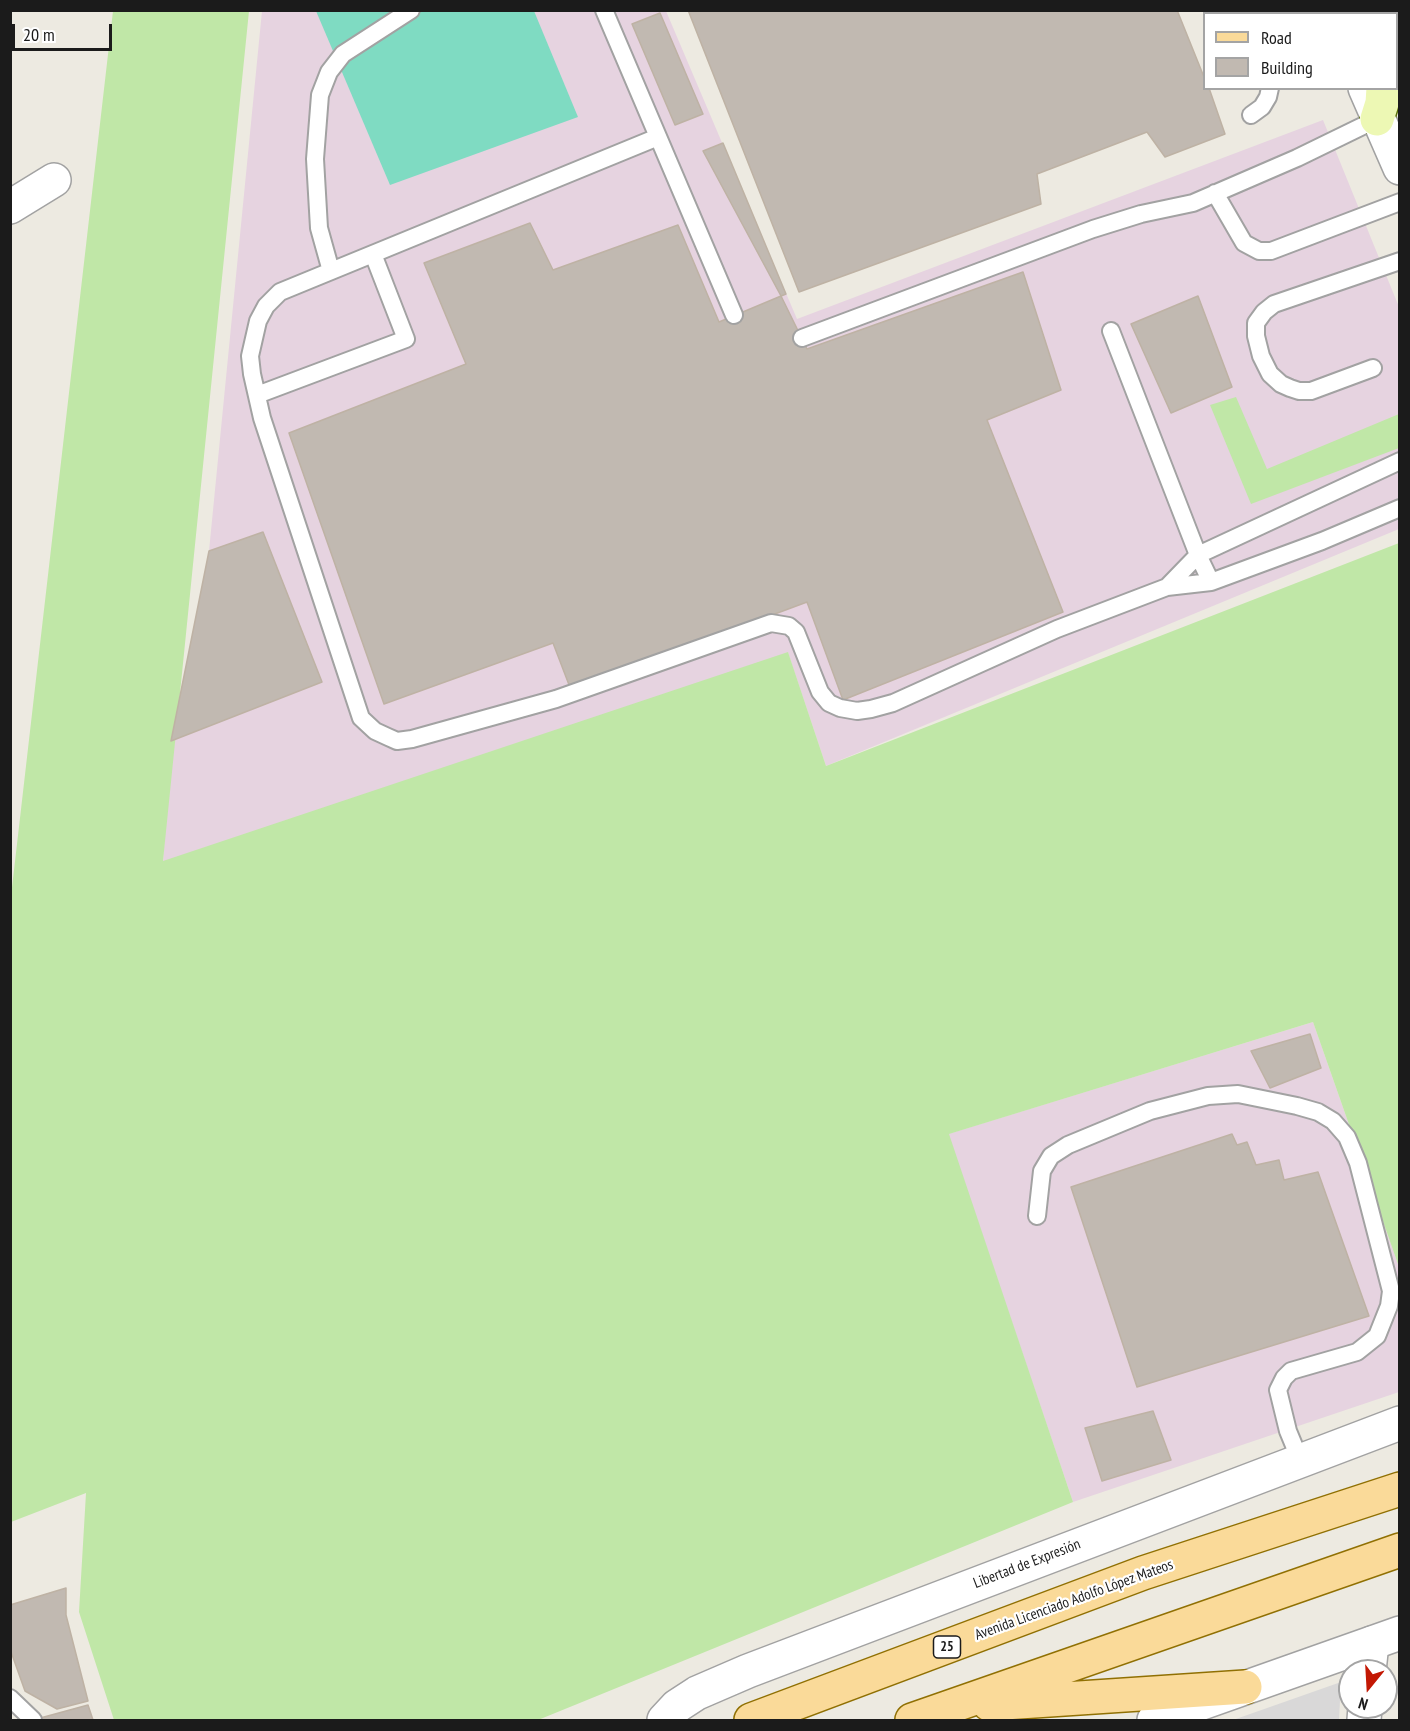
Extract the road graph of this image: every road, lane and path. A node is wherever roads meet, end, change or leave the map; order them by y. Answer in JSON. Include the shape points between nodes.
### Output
{"nodes":[{"id":1,"x":411,"y":10,"type":"edge"},
{"id":2,"x":604,"y":10,"type":"edge"},
{"id":3,"x":1270,"y":90,"type":"edge"},
{"id":4,"x":1367,"y":90,"type":"edge"},
{"id":5,"x":1380,"y":104,"type":"edge"},
{"id":6,"x":1251,"y":115,"type":"dead end"},
{"id":7,"x":658,"y":137,"type":"junction"},
{"id":8,"x":1400,"y":168,"type":"edge"},
{"id":9,"x":54,"y":180,"type":"dead end"},
{"id":10,"x":1215,"y":193,"type":"junction"},
{"id":11,"x":1400,"y":202,"type":"edge"},
{"id":12,"x":10,"y":207,"type":"edge"},
{"id":13,"x":373,"y":254,"type":"junction"},
{"id":14,"x":1400,"y":261,"type":"edge"},
{"id":15,"x":332,"y":271,"type":"junction"},
{"id":16,"x":734,"y":315,"type":"dead end"},
{"id":17,"x":1112,"y":331,"type":"dead end"},
{"id":18,"x":802,"y":338,"type":"dead end"},
{"id":19,"x":1373,"y":368,"type":"dead end"},
{"id":20,"x":257,"y":395,"type":"junction"},
{"id":21,"x":1400,"y":461,"type":"edge"},
{"id":22,"x":1400,"y":508,"type":"edge"},
{"id":23,"x":1198,"y":555,"type":"junction"},
{"id":24,"x":1210,"y":582,"type":"junction"},
{"id":25,"x":1167,"y":587,"type":"junction"},
{"id":26,"x":1037,"y":1216,"type":"dead end"},
{"id":27,"x":1400,"y":1423,"type":"edge"},
{"id":28,"x":1300,"y":1460,"type":"junction"},
{"id":29,"x":1400,"y":1489,"type":"edge"},
{"id":30,"x":1400,"y":1550,"type":"edge"},
{"id":31,"x":1380,"y":1649,"type":"edge"},
{"id":32,"x":1245,"y":1687,"type":"junction"},
{"id":33,"x":10,"y":1698,"type":"edge"},
{"id":34,"x":945,"y":1707,"type":"junction"},
{"id":35,"x":33,"y":1720,"type":"edge"},
{"id":36,"x":664,"y":1720,"type":"edge"},
{"id":37,"x":751,"y":1720,"type":"edge"},
{"id":38,"x":912,"y":1720,"type":"edge"},
{"id":39,"x":1154,"y":1720,"type":"edge"}],
"edges":[{"from":1,"to":15,"type":"lane","via":[[343,54],[329,72],[320,95],[315,159],[320,228]]},
{"from":2,"to":7,"type":"lane"},
{"from":3,"to":6,"type":"lane","via":[[1262,106]]},
{"from":4,"to":5,"type":"street"},
{"from":5,"to":8,"type":"street"},
{"from":5,"to":10,"type":"lane","via":[[1297,158]]},
{"from":7,"to":13,"type":"lane"},
{"from":7,"to":16,"type":"lane"},
{"from":9,"to":12,"type":"street"},
{"from":10,"to":11,"type":"lane","via":[[1244,243],[1259,251],[1271,251]]},
{"from":10,"to":18,"type":"lane","via":[[1193,203],[1093,229]]},
{"from":13,"to":15,"type":"lane"},
{"from":13,"to":20,"type":"lane","via":[[406,339]]},
{"from":14,"to":19,"type":"lane","via":[[1274,304],[1256,323],[1261,356],[1270,374],[1281,384],[1299,391],[1311,391]]},
{"from":15,"to":20,"type":"lane","via":[[280,292],[266,306],[258,321],[250,356]]},
{"from":17,"to":23,"type":"lane"},
{"from":20,"to":25,"type":"lane","via":[[362,718],[375,731],[398,741],[556,699],[771,623],[789,626],[796,632],[820,692],[829,703],[857,711],[871,709],[893,703],[1057,629]]},
{"from":21,"to":23,"type":"lane"},
{"from":22,"to":24,"type":"lane"},
{"from":23,"to":24,"type":"lane"},
{"from":23,"to":25,"type":"lane"},
{"from":24,"to":25,"type":"lane"},
{"from":26,"to":28,"type":"lane","via":[[1042,1171],[1050,1156],[1150,1111],[1208,1096],[1238,1094],[1298,1106],[1333,1121],[1347,1137],[1358,1163],[1391,1291],[1377,1336],[1358,1352],[1292,1371],[1284,1378],[1278,1390]]},
{"from":27,"to":28,"type":"street","name":"Libertad de Expresión"},
{"from":28,"to":36,"type":"street","name":"Libertad de Expresión","via":[[748,1671],[697,1693]]},
{"from":29,"to":37,"type":"main road","name":"Avenida Licenciado Adolfo López Mateos","number":"25","via":[[1143,1573]]},
{"from":30,"to":34,"type":"main road"},
{"from":31,"to":32,"type":"street"},
{"from":32,"to":34,"type":"main road"},
{"from":32,"to":39,"type":"street"},
{"from":33,"to":35,"type":"lane"},
{"from":34,"to":38,"type":"main road"}]}
